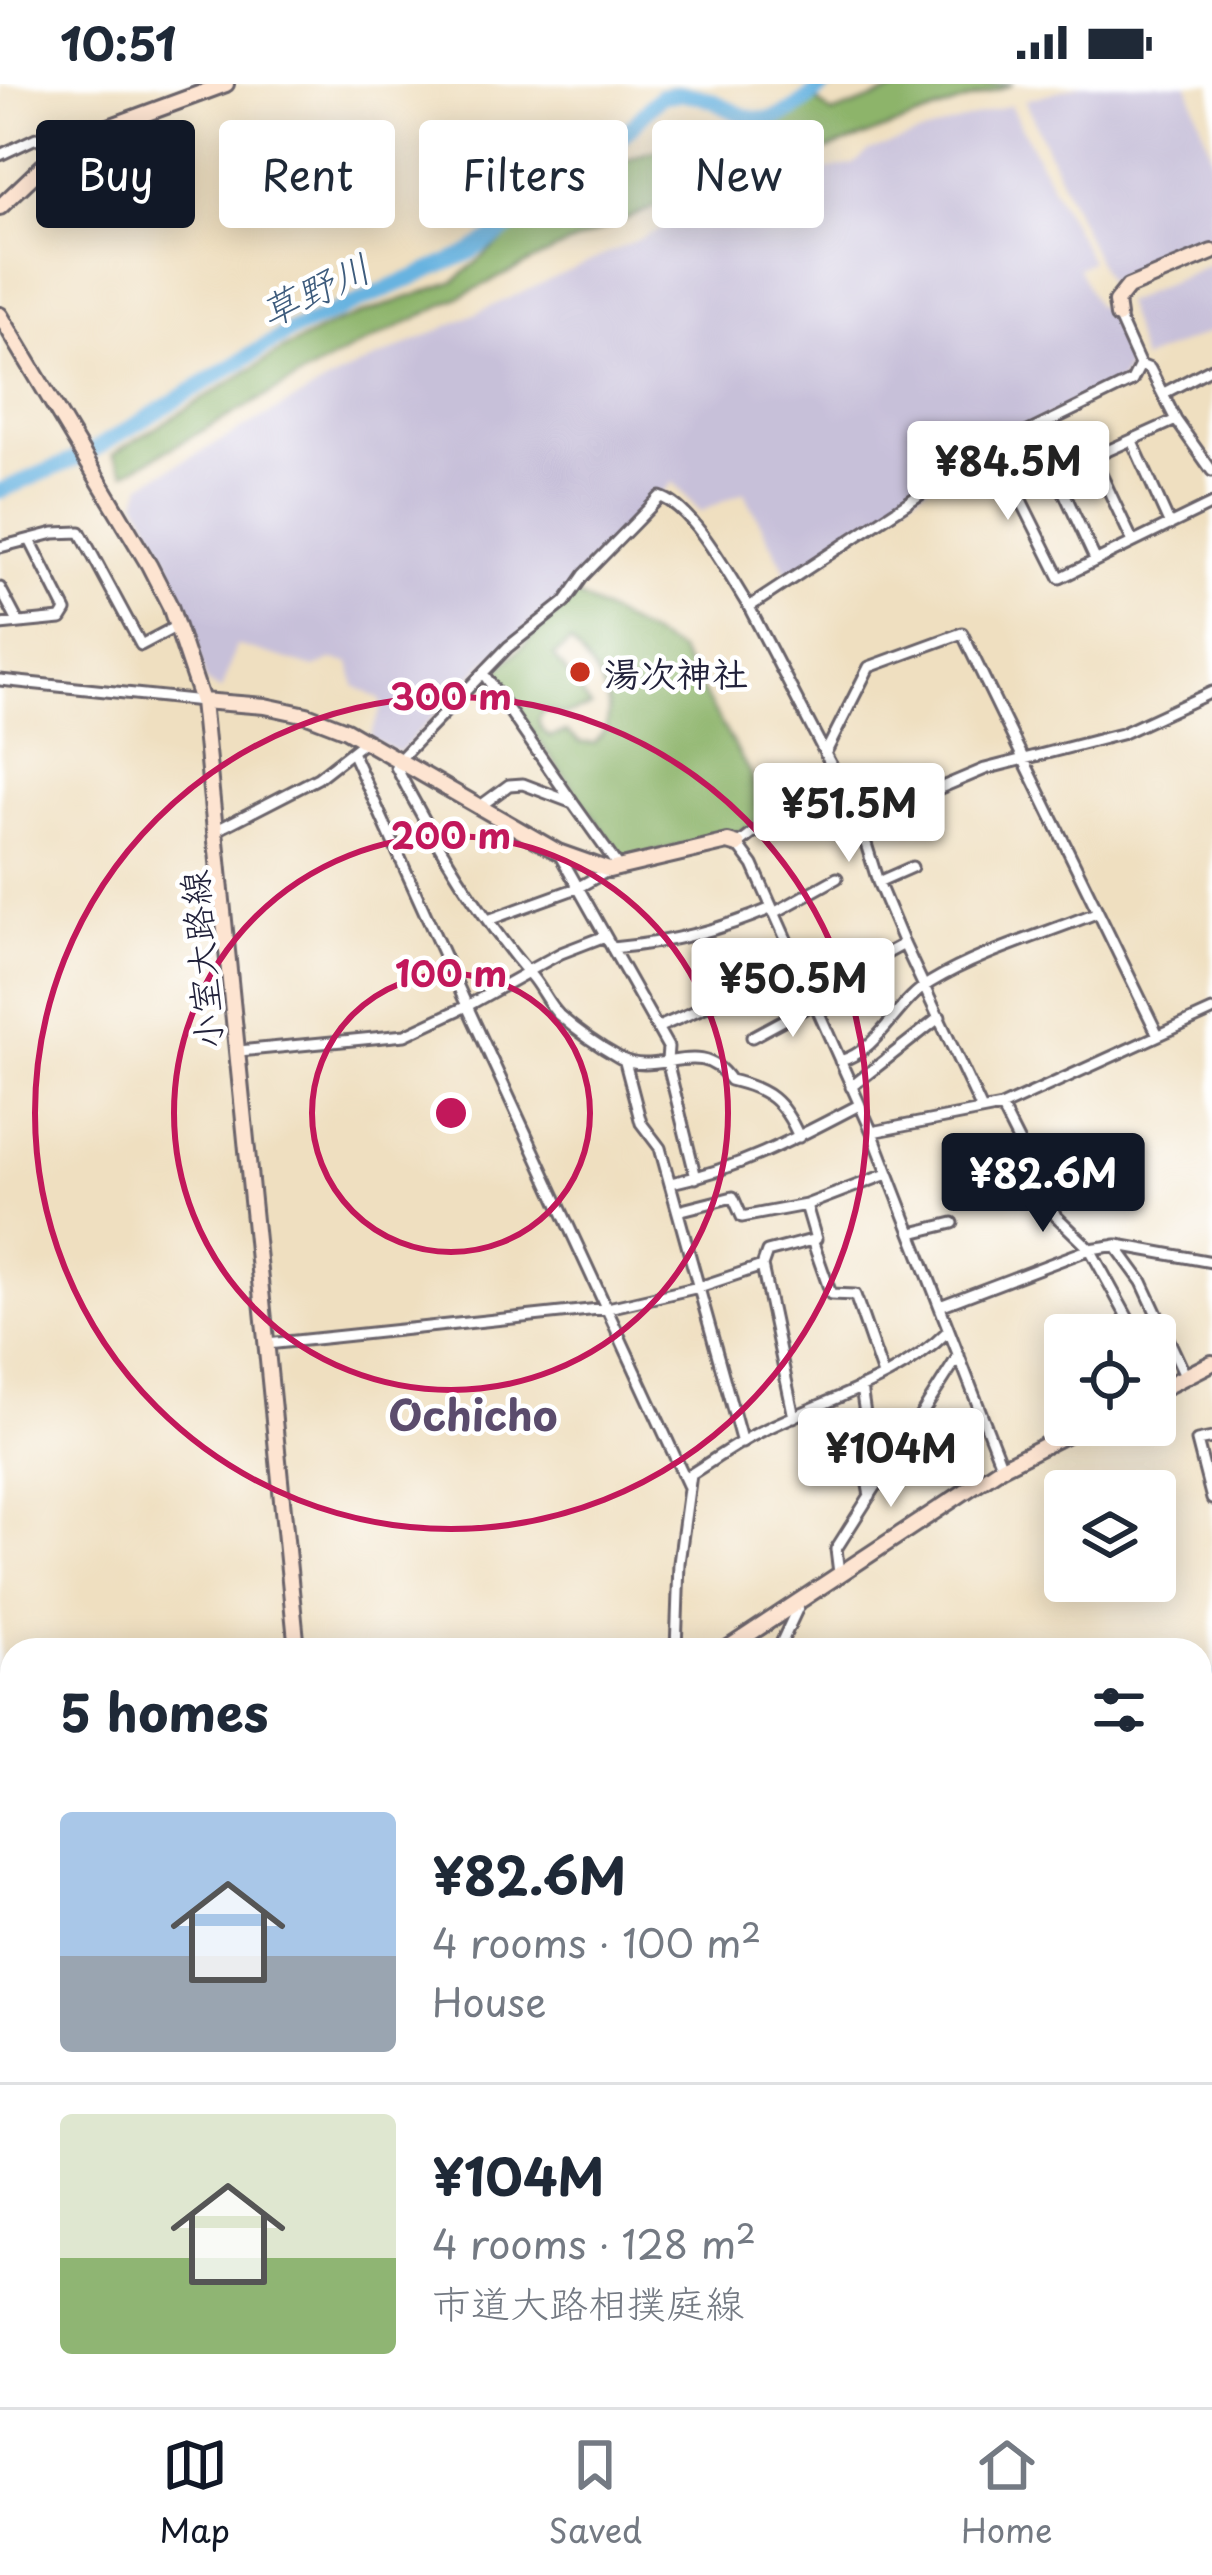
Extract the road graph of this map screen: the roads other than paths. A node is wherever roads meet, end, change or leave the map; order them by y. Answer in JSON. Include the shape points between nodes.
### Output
{"nodes":[{"id":1,"x":226,"y":84,"type":"edge"},
{"id":2,"x":125,"y":120,"type":"edge"},
{"id":3,"x":36,"y":138,"type":"edge"},
{"id":4,"x":0,"y":155,"type":"edge"},
{"id":5,"x":36,"y":173,"type":"edge"},
{"id":6,"x":0,"y":207,"type":"edge"},
{"id":7,"x":1212,"y":252,"type":"edge"},
{"id":8,"x":0,"y":315,"type":"edge"},
{"id":9,"x":1118,"y":316,"type":"joint"},
{"id":10,"x":1140,"y":365,"type":"junction"},
{"id":11,"x":1212,"y":368,"type":"edge"},
{"id":12,"x":1164,"y":393,"type":"junction"},
{"id":13,"x":1176,"y":420,"type":"junction"},
{"id":14,"x":1132,"y":441,"type":"junction"},
{"id":15,"x":995,"y":448,"type":"junction"},
{"id":16,"x":1093,"y":457,"type":"junction"},
{"id":17,"x":1212,"y":471,"type":"edge"},
{"id":18,"x":1057,"y":475,"type":"junction"},
{"id":19,"x":1018,"y":491,"type":"junction"},
{"id":20,"x":1212,"y":505,"type":"edge"},
{"id":21,"x":1170,"y":525,"type":"junction"},
{"id":22,"x":30,"y":541,"type":"junction"},
{"id":23,"x":1132,"y":542,"type":"junction"},
{"id":24,"x":0,"y":548,"type":"edge"},
{"id":25,"x":1095,"y":560,"type":"junction"},
{"id":26,"x":0,"y":588,"type":"edge"},
{"id":27,"x":749,"y":607,"type":"junction"},
{"id":28,"x":18,"y":622,"type":"junction"},
{"id":29,"x":0,"y":625,"type":"edge"},
{"id":30,"x":178,"y":626,"type":"junction"},
{"id":31,"x":483,"y":673,"type":"junction"},
{"id":32,"x":0,"y":680,"type":"edge"},
{"id":33,"x":1212,"y":692,"type":"edge"},
{"id":34,"x":202,"y":701,"type":"junction"},
{"id":35,"x":364,"y":742,"type":"junction"},
{"id":36,"x":826,"y":752,"type":"junction"},
{"id":37,"x":352,"y":754,"type":"junction"},
{"id":38,"x":398,"y":761,"type":"junction"},
{"id":39,"x":1025,"y":761,"type":"junction"},
{"id":40,"x":573,"y":802,"type":"junction"},
{"id":41,"x":479,"y":807,"type":"junction"},
{"id":42,"x":857,"y":815,"type":"junction"},
{"id":43,"x":217,"y":830,"type":"junction"},
{"id":44,"x":738,"y":845,"type":"junction"},
{"id":45,"x":558,"y":852,"type":"junction"},
{"id":46,"x":911,"y":867,"type":"dead end"},
{"id":47,"x":615,"y":870,"type":"junction"},
{"id":48,"x":838,"y":878,"type":"dead end"},
{"id":49,"x":878,"y":882,"type":"junction"},
{"id":50,"x":577,"y":888,"type":"junction"},
{"id":51,"x":773,"y":911,"type":"junction"},
{"id":52,"x":1096,"y":913,"type":"junction"},
{"id":53,"x":488,"y":920,"type":"junction"},
{"id":54,"x":605,"y":936,"type":"junction"},
{"id":55,"x":904,"y":944,"type":"junction"},
{"id":56,"x":612,"y":948,"type":"junction"},
{"id":57,"x":797,"y":968,"type":"junction"},
{"id":58,"x":527,"y":972,"type":"junction"},
{"id":59,"x":925,"y":985,"type":"junction"},
{"id":60,"x":811,"y":1000,"type":"junction"},
{"id":61,"x":467,"y":1006,"type":"junction"},
{"id":62,"x":1212,"y":1010,"type":"edge"},
{"id":63,"x":940,"y":1017,"type":"junction"},
{"id":64,"x":659,"y":1027,"type":"junction"},
{"id":65,"x":1158,"y":1036,"type":"junction"},
{"id":66,"x":752,"y":1037,"type":"dead end"},
{"id":67,"x":238,"y":1051,"type":"junction"},
{"id":68,"x":668,"y":1061,"type":"junction"},
{"id":69,"x":840,"y":1061,"type":"junction"},
{"id":70,"x":625,"y":1062,"type":"junction"},
{"id":71,"x":851,"y":1087,"type":"junction"},
{"id":72,"x":859,"y":1105,"type":"junction"},
{"id":73,"x":1001,"y":1107,"type":"junction"},
{"id":74,"x":982,"y":1110,"type":"junction"},
{"id":75,"x":872,"y":1132,"type":"junction"},
{"id":76,"x":799,"y":1137,"type":"junction"},
{"id":77,"x":887,"y":1174,"type":"junction"},
{"id":78,"x":696,"y":1178,"type":"junction"},
{"id":79,"x":670,"y":1183,"type":"junction"},
{"id":80,"x":806,"y":1205,"type":"junction"},
{"id":81,"x":678,"y":1211,"type":"junction"},
{"id":82,"x":952,"y":1223,"type":"dead end"},
{"id":83,"x":911,"y":1233,"type":"junction"},
{"id":84,"x":812,"y":1240,"type":"junction"},
{"id":85,"x":1114,"y":1245,"type":"junction"},
{"id":86,"x":1090,"y":1250,"type":"junction"},
{"id":87,"x":1212,"y":1262,"type":"edge"},
{"id":88,"x":762,"y":1266,"type":"junction"},
{"id":89,"x":699,"y":1287,"type":"junction"},
{"id":90,"x":940,"y":1306,"type":"junction"},
{"id":91,"x":608,"y":1308,"type":"junction"},
{"id":92,"x":1125,"y":1314,"type":"edge"},
{"id":93,"x":948,"y":1331,"type":"junction"},
{"id":94,"x":267,"y":1344,"type":"junction"},
{"id":95,"x":959,"y":1355,"type":"junction"},
{"id":96,"x":1212,"y":1363,"type":"edge"},
{"id":97,"x":883,"y":1375,"type":"junction"},
{"id":98,"x":1186,"y":1376,"type":"junction"},
{"id":99,"x":1176,"y":1379,"type":"edge"},
{"id":100,"x":861,"y":1387,"type":"junction"},
{"id":101,"x":794,"y":1417,"type":"junction"},
{"id":102,"x":1212,"y":1438,"type":"edge"},
{"id":103,"x":742,"y":1443,"type":"junction"},
{"id":104,"x":1044,"y":1446,"type":"edge"},
{"id":105,"x":1002,"y":1467,"type":"junction"},
{"id":106,"x":688,"y":1485,"type":"junction"},
{"id":107,"x":870,"y":1496,"type":"junction"},
{"id":108,"x":1212,"y":1498,"type":"edge"},
{"id":109,"x":838,"y":1574,"type":"junction"},
{"id":110,"x":800,"y":1604,"type":"junction"},
{"id":111,"x":296,"y":1638,"type":"edge"},
{"id":112,"x":676,"y":1638,"type":"edge"},
{"id":113,"x":745,"y":1638,"type":"edge"},
{"id":114,"x":784,"y":1638,"type":"edge"}],
"edges":[{"from":1,"to":2,"type":"main road"},
{"from":3,"to":4,"type":"street"},
{"from":5,"to":6,"type":"main road"},
{"from":7,"to":9,"type":"main road","via":[[1128,287]]},
{"from":8,"to":30,"type":"main road","name":"小室大路線"},
{"from":9,"to":10,"type":"street"},
{"from":10,"to":12,"type":"street"},
{"from":10,"to":15,"type":"street","via":[[1118,391]]},
{"from":11,"to":12,"type":"street"},
{"from":12,"to":13,"type":"street"},
{"from":13,"to":14,"type":"street"},
{"from":13,"to":17,"type":"street"},
{"from":14,"to":16,"type":"street"},
{"from":14,"to":21,"type":"street"},
{"from":15,"to":19,"type":"street"},
{"from":15,"to":27,"type":"street"},
{"from":16,"to":18,"type":"street"},
{"from":16,"to":23,"type":"street"},
{"from":18,"to":19,"type":"street"},
{"from":18,"to":25,"type":"street"},
{"from":19,"to":25,"type":"street","via":[[1060,578]]},
{"from":20,"to":21,"type":"street"},
{"from":21,"to":23,"type":"street"},
{"from":22,"to":24,"type":"street"},
{"from":22,"to":28,"type":"street","via":[[66,610],[61,619]]},
{"from":22,"to":30,"type":"street","via":[[80,532],[141,645]]},
{"from":23,"to":25,"type":"street"},
{"from":26,"to":28,"type":"street"},
{"from":27,"to":31,"type":"street","via":[[706,540],[660,496],[565,602]]},
{"from":27,"to":36,"type":"street"},
{"from":28,"to":29,"type":"street"},
{"from":30,"to":34,"type":"main road","name":"小室大路線"},
{"from":31,"to":38,"type":"street"},
{"from":31,"to":40,"type":"street"},
{"from":32,"to":34,"type":"street"},
{"from":33,"to":39,"type":"street","via":[[1120,734]]},
{"from":34,"to":35,"type":"main road","via":[[308,715]]},
{"from":34,"to":43,"type":"main road","name":"小室大路線"},
{"from":35,"to":37,"type":"street"},
{"from":35,"to":38,"type":"main road"},
{"from":36,"to":39,"type":"street","via":[[869,667],[962,633]]},
{"from":36,"to":42,"type":"street"},
{"from":37,"to":43,"type":"street"},
{"from":37,"to":61,"type":"street"},
{"from":38,"to":41,"type":"main road"},
{"from":38,"to":53,"type":"street","via":[[411,797]]},
{"from":39,"to":42,"type":"street"},
{"from":39,"to":52,"type":"street"},
{"from":40,"to":41,"type":"street","via":[[523,784]]},
{"from":40,"to":47,"type":"street"},
{"from":41,"to":45,"type":"main road"},
{"from":42,"to":44,"type":"street","via":[[773,824]]},
{"from":42,"to":49,"type":"street"},
{"from":43,"to":67,"type":"main road","name":"小室大路線"},
{"from":44,"to":47,"type":"main road"},
{"from":44,"to":51,"type":"street"},
{"from":45,"to":47,"type":"main road"},
{"from":45,"to":50,"type":"street"},
{"from":46,"to":49,"type":"street"},
{"from":47,"to":50,"type":"street"},
{"from":48,"to":51,"type":"street"},
{"from":49,"to":55,"type":"street"},
{"from":50,"to":53,"type":"street"},
{"from":50,"to":54,"type":"street"},
{"from":51,"to":56,"type":"street","via":[[669,943]]},
{"from":51,"to":57,"type":"street"},
{"from":52,"to":59,"type":"street"},
{"from":52,"to":65,"type":"street"},
{"from":53,"to":58,"type":"street"},
{"from":54,"to":56,"type":"street"},
{"from":54,"to":58,"type":"street"},
{"from":55,"to":59,"type":"street"},
{"from":55,"to":60,"type":"street"},
{"from":56,"to":64,"type":"street"},
{"from":57,"to":60,"type":"street"},
{"from":57,"to":64,"type":"street"},
{"from":58,"to":61,"type":"street"},
{"from":58,"to":70,"type":"street","via":[[558,1014]]},
{"from":59,"to":63,"type":"street"},
{"from":59,"to":69,"type":"street","via":[[872,1042]]},
{"from":60,"to":66,"type":"street"},
{"from":60,"to":69,"type":"street"},
{"from":61,"to":67,"type":"street","via":[[404,1035]]},
{"from":61,"to":91,"type":"street"},
{"from":62,"to":65,"type":"street"},
{"from":63,"to":71,"type":"street"},
{"from":63,"to":74,"type":"street"},
{"from":64,"to":68,"type":"street"},
{"from":65,"to":73,"type":"street"},
{"from":67,"to":94,"type":"main road","name":"小室大路線"},
{"from":68,"to":70,"type":"street"},
{"from":68,"to":76,"type":"street","via":[[693,1057],[721,1065],[730,1080],[763,1088]]},
{"from":68,"to":78,"type":"street"},
{"from":69,"to":71,"type":"street"},
{"from":70,"to":79,"type":"street","via":[[641,1123],[660,1148]]},
{"from":71,"to":72,"type":"street"},
{"from":72,"to":75,"type":"street"},
{"from":72,"to":76,"type":"street"},
{"from":73,"to":74,"type":"street"},
{"from":73,"to":86,"type":"street","via":[[1056,1216]]},
{"from":74,"to":75,"type":"street"},
{"from":75,"to":77,"type":"street"},
{"from":76,"to":78,"type":"street"},
{"from":77,"to":80,"type":"street"},
{"from":77,"to":83,"type":"street"},
{"from":78,"to":79,"type":"street"},
{"from":79,"to":81,"type":"street"},
{"from":80,"to":81,"type":"street","via":[[742,1216],[733,1197]]},
{"from":80,"to":84,"type":"street"},
{"from":81,"to":89,"type":"street"},
{"from":82,"to":83,"type":"street"},
{"from":83,"to":90,"type":"street"},
{"from":84,"to":88,"type":"street","via":[[767,1252]]},
{"from":84,"to":97,"type":"street","via":[[831,1294],[855,1294]]},
{"from":85,"to":86,"type":"street"},
{"from":85,"to":87,"type":"street"},
{"from":85,"to":98,"type":"street","via":[[1142,1282]]},
{"from":86,"to":90,"type":"street"},
{"from":86,"to":92,"type":"street"},
{"from":88,"to":89,"type":"street"},
{"from":88,"to":101,"type":"street"},
{"from":89,"to":91,"type":"street"},
{"from":89,"to":103,"type":"street"},
{"from":90,"to":93,"type":"street"},
{"from":91,"to":94,"type":"street"},
{"from":91,"to":106,"type":"street"},
{"from":93,"to":95,"type":"street"},
{"from":93,"to":97,"type":"street"},
{"from":94,"to":111,"type":"main road","name":"小室大路線"},
{"from":95,"to":105,"type":"street"},
{"from":95,"to":107,"type":"street"},
{"from":96,"to":98,"type":"main road"},
{"from":97,"to":100,"type":"street"},
{"from":98,"to":99,"type":"main road"},
{"from":100,"to":101,"type":"street"},
{"from":100,"to":107,"type":"street","via":[[866,1421],[858,1432]]},
{"from":101,"to":103,"type":"street"},
{"from":102,"to":108,"type":"street","via":[[1197,1441]]},
{"from":103,"to":106,"type":"street","via":[[691,1474]]},
{"from":104,"to":105,"type":"main road"},
{"from":105,"to":109,"type":"main road"},
{"from":106,"to":112,"type":"street"},
{"from":107,"to":109,"type":"street","via":[[836,1550]]},
{"from":109,"to":110,"type":"main road"},
{"from":110,"to":113,"type":"main road"},
{"from":110,"to":114,"type":"street"}]}
